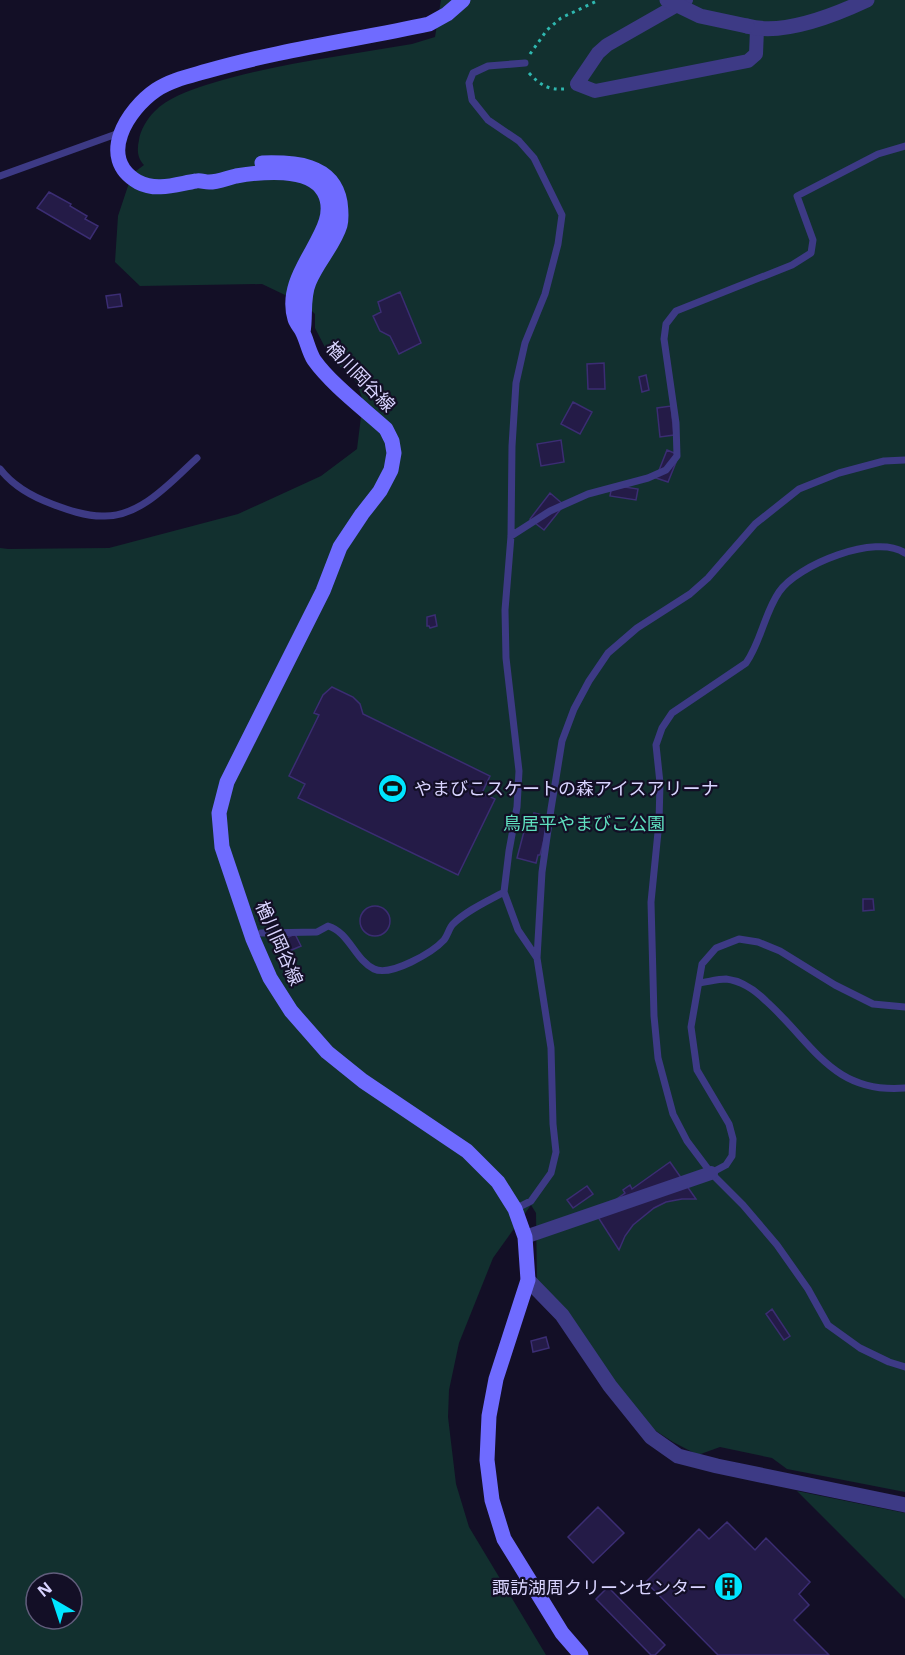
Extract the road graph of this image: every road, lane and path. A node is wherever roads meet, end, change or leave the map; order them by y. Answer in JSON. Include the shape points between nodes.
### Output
{"nodes":[{"id":1,"x":463,"y":0,"type":"edge"},
{"id":2,"x":599,"y":0,"type":"edge"},
{"id":3,"x":667,"y":0,"type":"edge"},
{"id":4,"x":686,"y":0,"type":"edge"},
{"id":5,"x":867,"y":0,"type":"edge"},
{"id":6,"x":752,"y":27,"type":"junction"},
{"id":7,"x":525,"y":63,"type":"junction"},
{"id":8,"x":577,"y":84,"type":"junction"},
{"id":9,"x":121,"y":133,"type":"junction"},
{"id":10,"x":905,"y":146,"type":"edge"},
{"id":11,"x":0,"y":176,"type":"edge"},
{"id":12,"x":198,"y":458,"type":"dead end"},
{"id":13,"x":905,"y":460,"type":"edge"},
{"id":14,"x":0,"y":469,"type":"edge"},
{"id":15,"x":511,"y":536,"type":"junction"},
{"id":16,"x":905,"y":553,"type":"edge"},
{"id":17,"x":504,"y":892,"type":"junction"},
{"id":18,"x":261,"y":933,"type":"dead end"},
{"id":19,"x":537,"y":958,"type":"junction"},
{"id":20,"x":699,"y":983,"type":"junction"},
{"id":21,"x":905,"y":1007,"type":"edge"},
{"id":22,"x":905,"y":1088,"type":"edge"},
{"id":23,"x":711,"y":1173,"type":"junction"},
{"id":24,"x":515,"y":1209,"type":"junction"},
{"id":25,"x":525,"y":1237,"type":"junction"},
{"id":26,"x":528,"y":1280,"type":"junction"},
{"id":27,"x":905,"y":1367,"type":"edge"},
{"id":28,"x":905,"y":1505,"type":"edge"},
{"id":29,"x":581,"y":1655,"type":"edge"}],
"edges":[{"from":1,"to":9,"type":"main road","via":[[429,24],[255,58],[175,81],[143,100]]},
{"from":2,"to":7,"type":"path","via":[[561,18],[547,30]]},
{"from":3,"to":6,"type":"street","bridge":true,"via":[[700,16]]},
{"from":4,"to":8,"type":"street","via":[[607,45]]},
{"from":5,"to":6,"type":"street","via":[[790,26]]},
{"from":6,"to":8,"type":"street","via":[[756,54],[748,61],[595,91]]},
{"from":7,"to":8,"type":"path","via":[[539,83],[552,90]]},
{"from":7,"to":15,"type":"lane","via":[[488,66],[473,74],[470,83],[472,100],[488,120],[519,141],[534,158],[561,214],[548,284],[525,343],[516,383]]},
{"from":9,"to":11,"type":"lane"},
{"from":9,"to":24,"type":"main road","name":"楢川岡谷線","via":[[120,160],[129,175],[147,186],[199,180],[206,174],[256,163],[289,163],[317,170],[338,194],[340,226],[309,280],[303,332],[320,366],[386,429],[392,441],[394,462],[380,491],[340,547],[313,611],[227,782],[219,813],[222,847],[253,939],[270,978],[291,1011],[327,1052],[363,1081],[467,1151],[498,1182]]},
{"from":10,"to":15,"type":"lane","via":[[878,154],[797,196],[813,240],[811,253],[792,265],[676,311],[666,324],[664,339],[677,456],[666,470],[588,494],[550,511]]},
{"from":12,"to":14,"type":"lane","via":[[157,495],[127,512],[103,517],[73,512],[35,498]]},
{"from":13,"to":19,"type":"lane","via":[[839,473],[799,489],[755,524],[690,594],[637,628],[608,653],[574,709],[562,741],[542,872]]},
{"from":15,"to":17,"type":"lane","via":[[506,658],[519,771]]},
{"from":16,"to":23,"type":"lane","via":[[875,547],[853,550],[790,580],[779,592],[746,663],[672,713],[656,745],[660,822],[651,902],[658,1058],[673,1114]]},
{"from":17,"to":18,"type":"lane","via":[[453,924],[444,940],[411,963],[387,971],[375,970],[336,929],[328,926],[317,932]]},
{"from":17,"to":19,"type":"lane","via":[[518,930]]},
{"from":19,"to":24,"type":"lane","via":[[551,1048],[556,1152],[551,1173],[531,1201]]},
{"from":20,"to":21,"type":"lane","via":[[702,964],[716,948],[739,939],[780,951],[873,1004]]},
{"from":20,"to":22,"type":"lane","via":[[726,979],[749,986],[797,1031],[819,1058],[843,1076],[863,1085]]},
{"from":20,"to":23,"type":"lane","via":[[691,1027],[697,1070],[729,1124],[733,1139],[732,1156],[726,1165]]},
{"from":23,"to":25,"type":"street"},
{"from":23,"to":27,"type":"lane","via":[[777,1245],[828,1325],[860,1348]]},
{"from":24,"to":25,"type":"main road","name":"楢川岡谷線"},
{"from":25,"to":26,"type":"main road","name":"楢川岡谷線"},
{"from":26,"to":28,"type":"street","via":[[562,1315],[610,1386],[651,1437],[678,1456]]},
{"from":26,"to":29,"type":"main road","name":"楢川岡谷線","via":[[496,1379],[489,1416],[492,1500],[504,1539],[562,1633]]}]}
